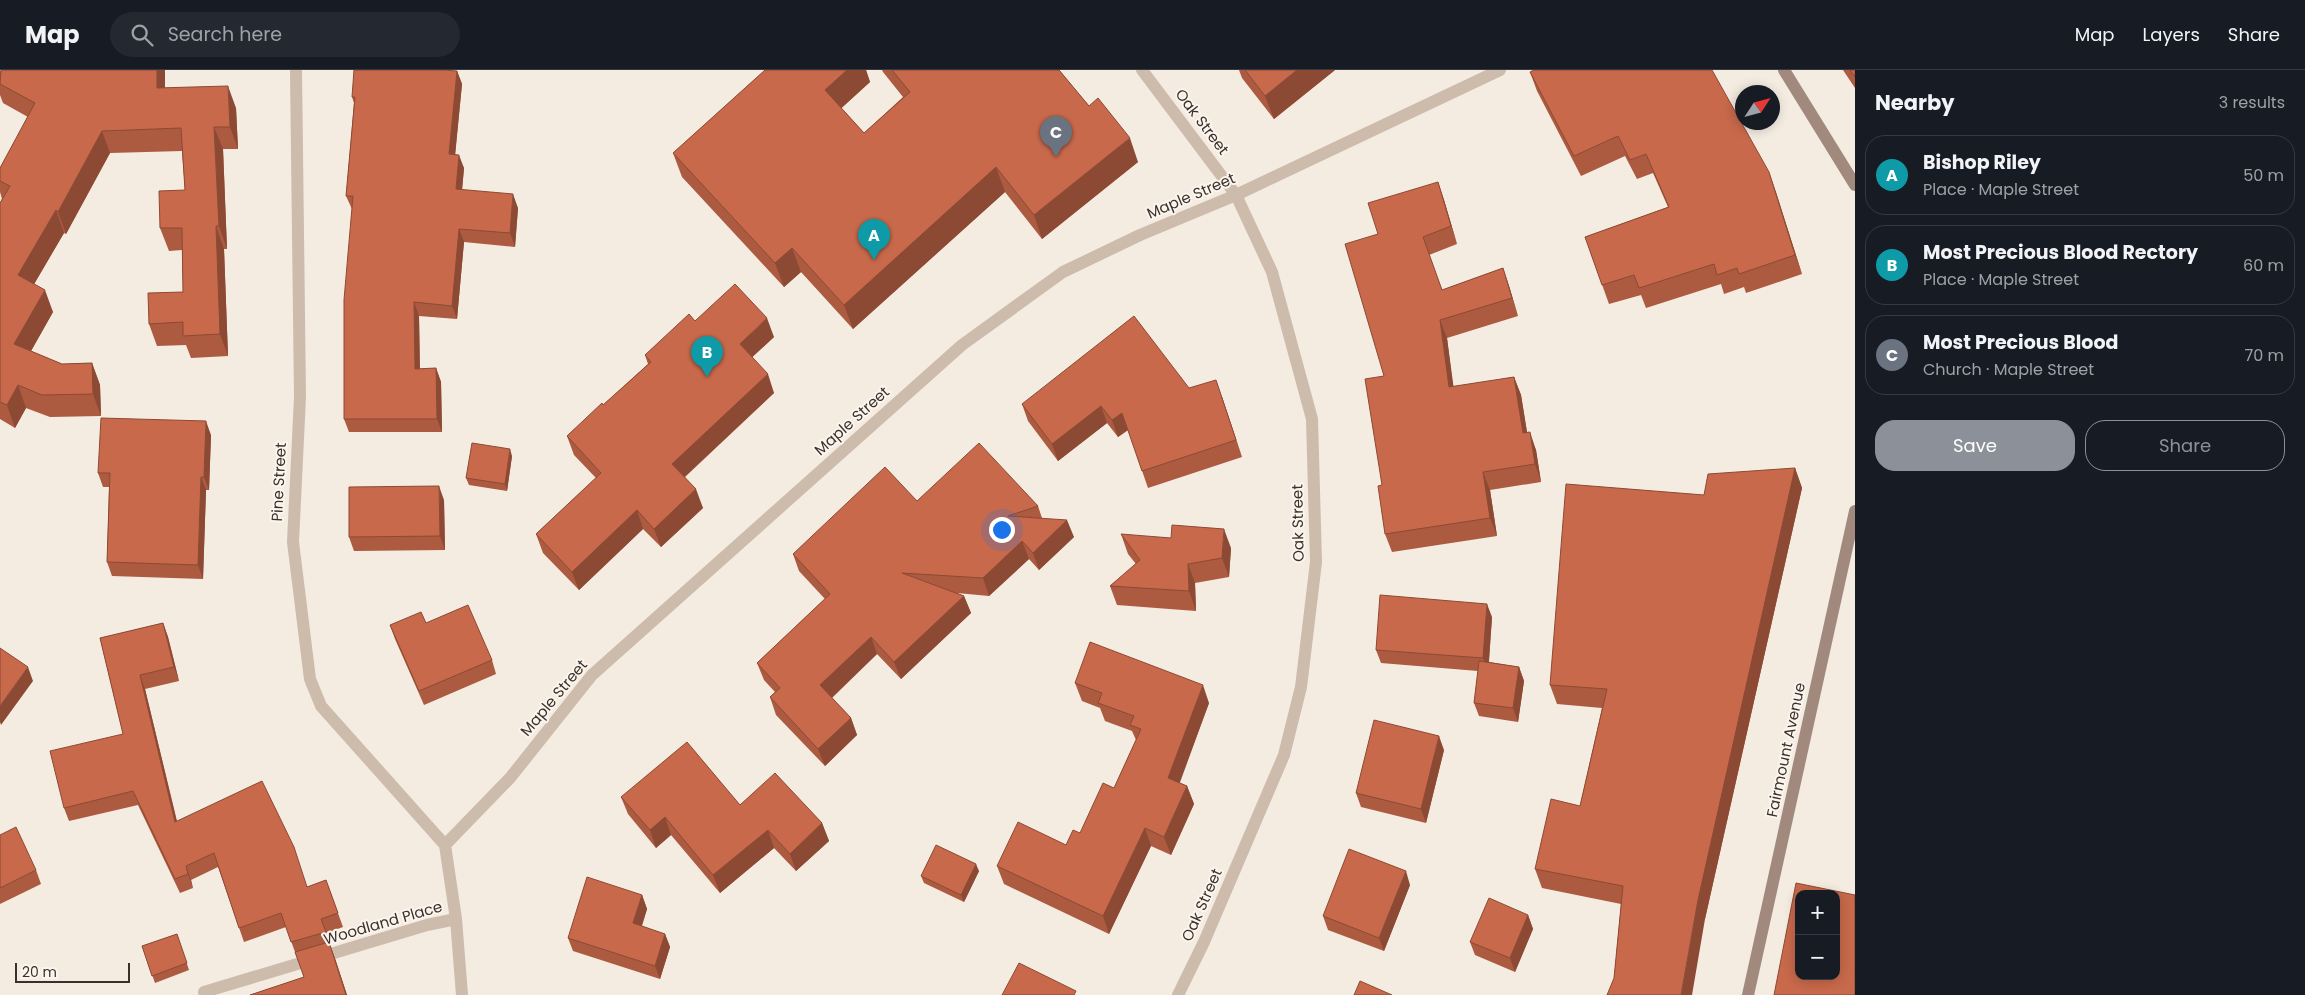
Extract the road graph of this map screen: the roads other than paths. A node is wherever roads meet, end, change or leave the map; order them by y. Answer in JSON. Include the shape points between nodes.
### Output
{"nodes":[{"id":1,"x":296,"y":70,"type":"edge"},
{"id":2,"x":1142,"y":70,"type":"edge"},
{"id":3,"x":1500,"y":70,"type":"edge"},
{"id":4,"x":1784,"y":70,"type":"edge"},
{"id":5,"x":1855,"y":185,"type":"edge"},
{"id":6,"x":1236,"y":195,"type":"junction"},
{"id":7,"x":1855,"y":511,"type":"edge"},
{"id":8,"x":445,"y":844,"type":"junction"},
{"id":9,"x":456,"y":920,"type":"junction"},
{"id":10,"x":204,"y":992,"type":"dead end"},
{"id":11,"x":462,"y":995,"type":"edge"},
{"id":12,"x":1178,"y":995,"type":"edge"},
{"id":13,"x":1748,"y":995,"type":"edge"}],
"edges":[{"from":1,"to":8,"type":"street","name":"Pine Street","via":[[300,397],[293,542],[310,680],[321,706]]},
{"from":2,"to":6,"type":"street","name":"Oak Street"},
{"from":3,"to":6,"type":"street","name":"Maple Street"},
{"from":4,"to":5,"type":"main road"},
{"from":6,"to":8,"type":"street","name":"Maple Street","via":[[1063,272],[962,345],[592,675],[510,778]]},
{"from":6,"to":12,"type":"street","name":"Oak Street","via":[[1272,272],[1312,419],[1316,562],[1301,687],[1284,755]]},
{"from":7,"to":13,"type":"main road","name":"Fairmount Avenue"},
{"from":8,"to":9,"type":"street"},
{"from":9,"to":10,"type":"street","name":"Woodland Place","via":[[427,925]]},
{"from":9,"to":11,"type":"street"}]}
